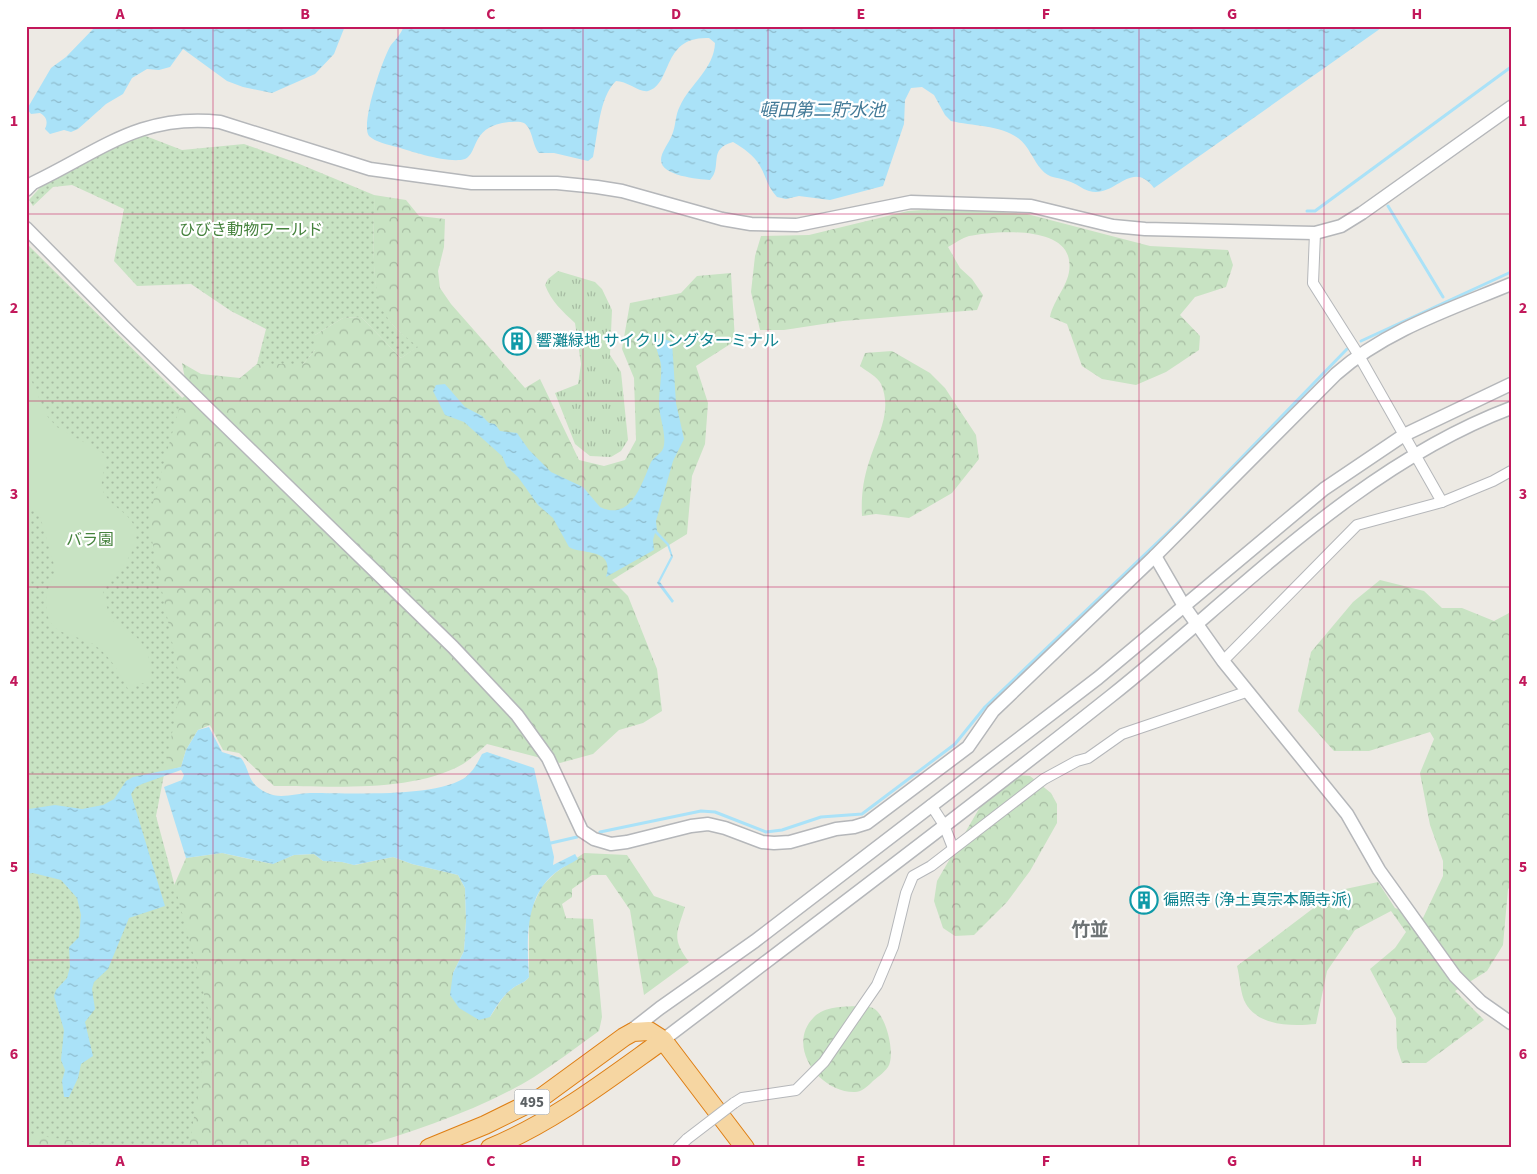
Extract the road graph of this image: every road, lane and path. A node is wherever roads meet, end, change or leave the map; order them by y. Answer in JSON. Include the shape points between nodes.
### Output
{"nodes":[{"id":1,"x":1511,"y":107,"type":"edge"},
{"id":2,"x":26,"y":190,"type":"edge"},
{"id":3,"x":26,"y":228,"type":"edge"},
{"id":4,"x":1315,"y":233,"type":"junction"},
{"id":5,"x":1511,"y":284,"type":"edge"},
{"id":6,"x":1358,"y":354,"type":"junction"},
{"id":7,"x":1511,"y":384,"type":"edge"},
{"id":8,"x":1511,"y":408,"type":"edge"},
{"id":9,"x":1404,"y":434,"type":"junction"},
{"id":10,"x":1416,"y":454,"type":"junction"},
{"id":11,"x":1511,"y":471,"type":"edge"},
{"id":12,"x":1442,"y":502,"type":"junction"},
{"id":13,"x":1155,"y":556,"type":"junction"},
{"id":14,"x":1184,"y":606,"type":"junction"},
{"id":15,"x":1197,"y":624,"type":"junction"},
{"id":16,"x":1223,"y":661,"type":"junction"},
{"id":17,"x":1246,"y":692,"type":"junction"},
{"id":18,"x":931,"y":805,"type":"junction"},
{"id":19,"x":944,"y":825,"type":"junction"},
{"id":20,"x":953,"y":848,"type":"junction"},
{"id":21,"x":1511,"y":1023,"type":"edge"},
{"id":22,"x":661,"y":1038,"type":"junction"},
{"id":23,"x":429,"y":1148,"type":"edge"},
{"id":24,"x":490,"y":1148,"type":"edge"},
{"id":25,"x":678,"y":1148,"type":"edge"},
{"id":26,"x":730,"y":1148,"type":"edge"},
{"id":27,"x":745,"y":1148,"type":"edge"}],
"edges":[{"from":1,"to":4,"type":"street","via":[[1362,214],[1341,226]]},
{"from":2,"to":4,"type":"street","via":[[33,183],[136,131],[167,122],[198,120],[220,122],[370,169],[472,183],[557,183],[597,187],[751,224],[796,225],[911,202],[1031,206],[1113,226],[1145,230]]},
{"from":3,"to":13,"type":"street","via":[[453,646],[517,716],[548,758],[582,831],[611,844],[708,824],[774,844],[867,823],[968,747],[993,711]]},
{"from":4,"to":6,"type":"street","via":[[1313,283]]},
{"from":5,"to":6,"type":"street","via":[[1403,330]]},
{"from":6,"to":9,"type":"street"},
{"from":6,"to":13,"type":"street"},
{"from":7,"to":9,"type":"street"},
{"from":8,"to":10,"type":"street"},
{"from":9,"to":10,"type":"street"},
{"from":9,"to":14,"type":"street","via":[[1324,490]]},
{"from":10,"to":12,"type":"street"},
{"from":10,"to":15,"type":"street","via":[[1334,510]]},
{"from":11,"to":12,"type":"street"},
{"from":12,"to":16,"type":"street","via":[[1357,525]]},
{"from":13,"to":14,"type":"street"},
{"from":14,"to":15,"type":"street"},
{"from":14,"to":18,"type":"street","via":[[1098,678]]},
{"from":15,"to":16,"type":"street"},
{"from":15,"to":19,"type":"street","via":[[1112,695]]},
{"from":16,"to":17,"type":"street"},
{"from":17,"to":20,"type":"street","via":[[1122,734],[1088,758],[1044,779]]},
{"from":17,"to":21,"type":"street","via":[[1346,814],[1379,870],[1456,976],[1481,1002]]},
{"from":18,"to":19,"type":"street"},
{"from":18,"to":22,"type":"street","via":[[755,942]]},
{"from":19,"to":20,"type":"street"},
{"from":19,"to":22,"type":"street"},
{"from":20,"to":25,"type":"street","bridge":true,"via":[[913,876],[893,947],[877,986],[824,1062],[796,1090],[742,1098]]},
{"from":22,"to":23,"type":"highway","number":"495","via":[[633,1032],[624,1036],[542,1097]]},
{"from":22,"to":24,"type":"highway","number":"495","via":[[652,1053],[639,1058],[553,1117]]},
{"from":22,"to":26,"type":"highway"},
{"from":22,"to":27,"type":"highway"}]}
